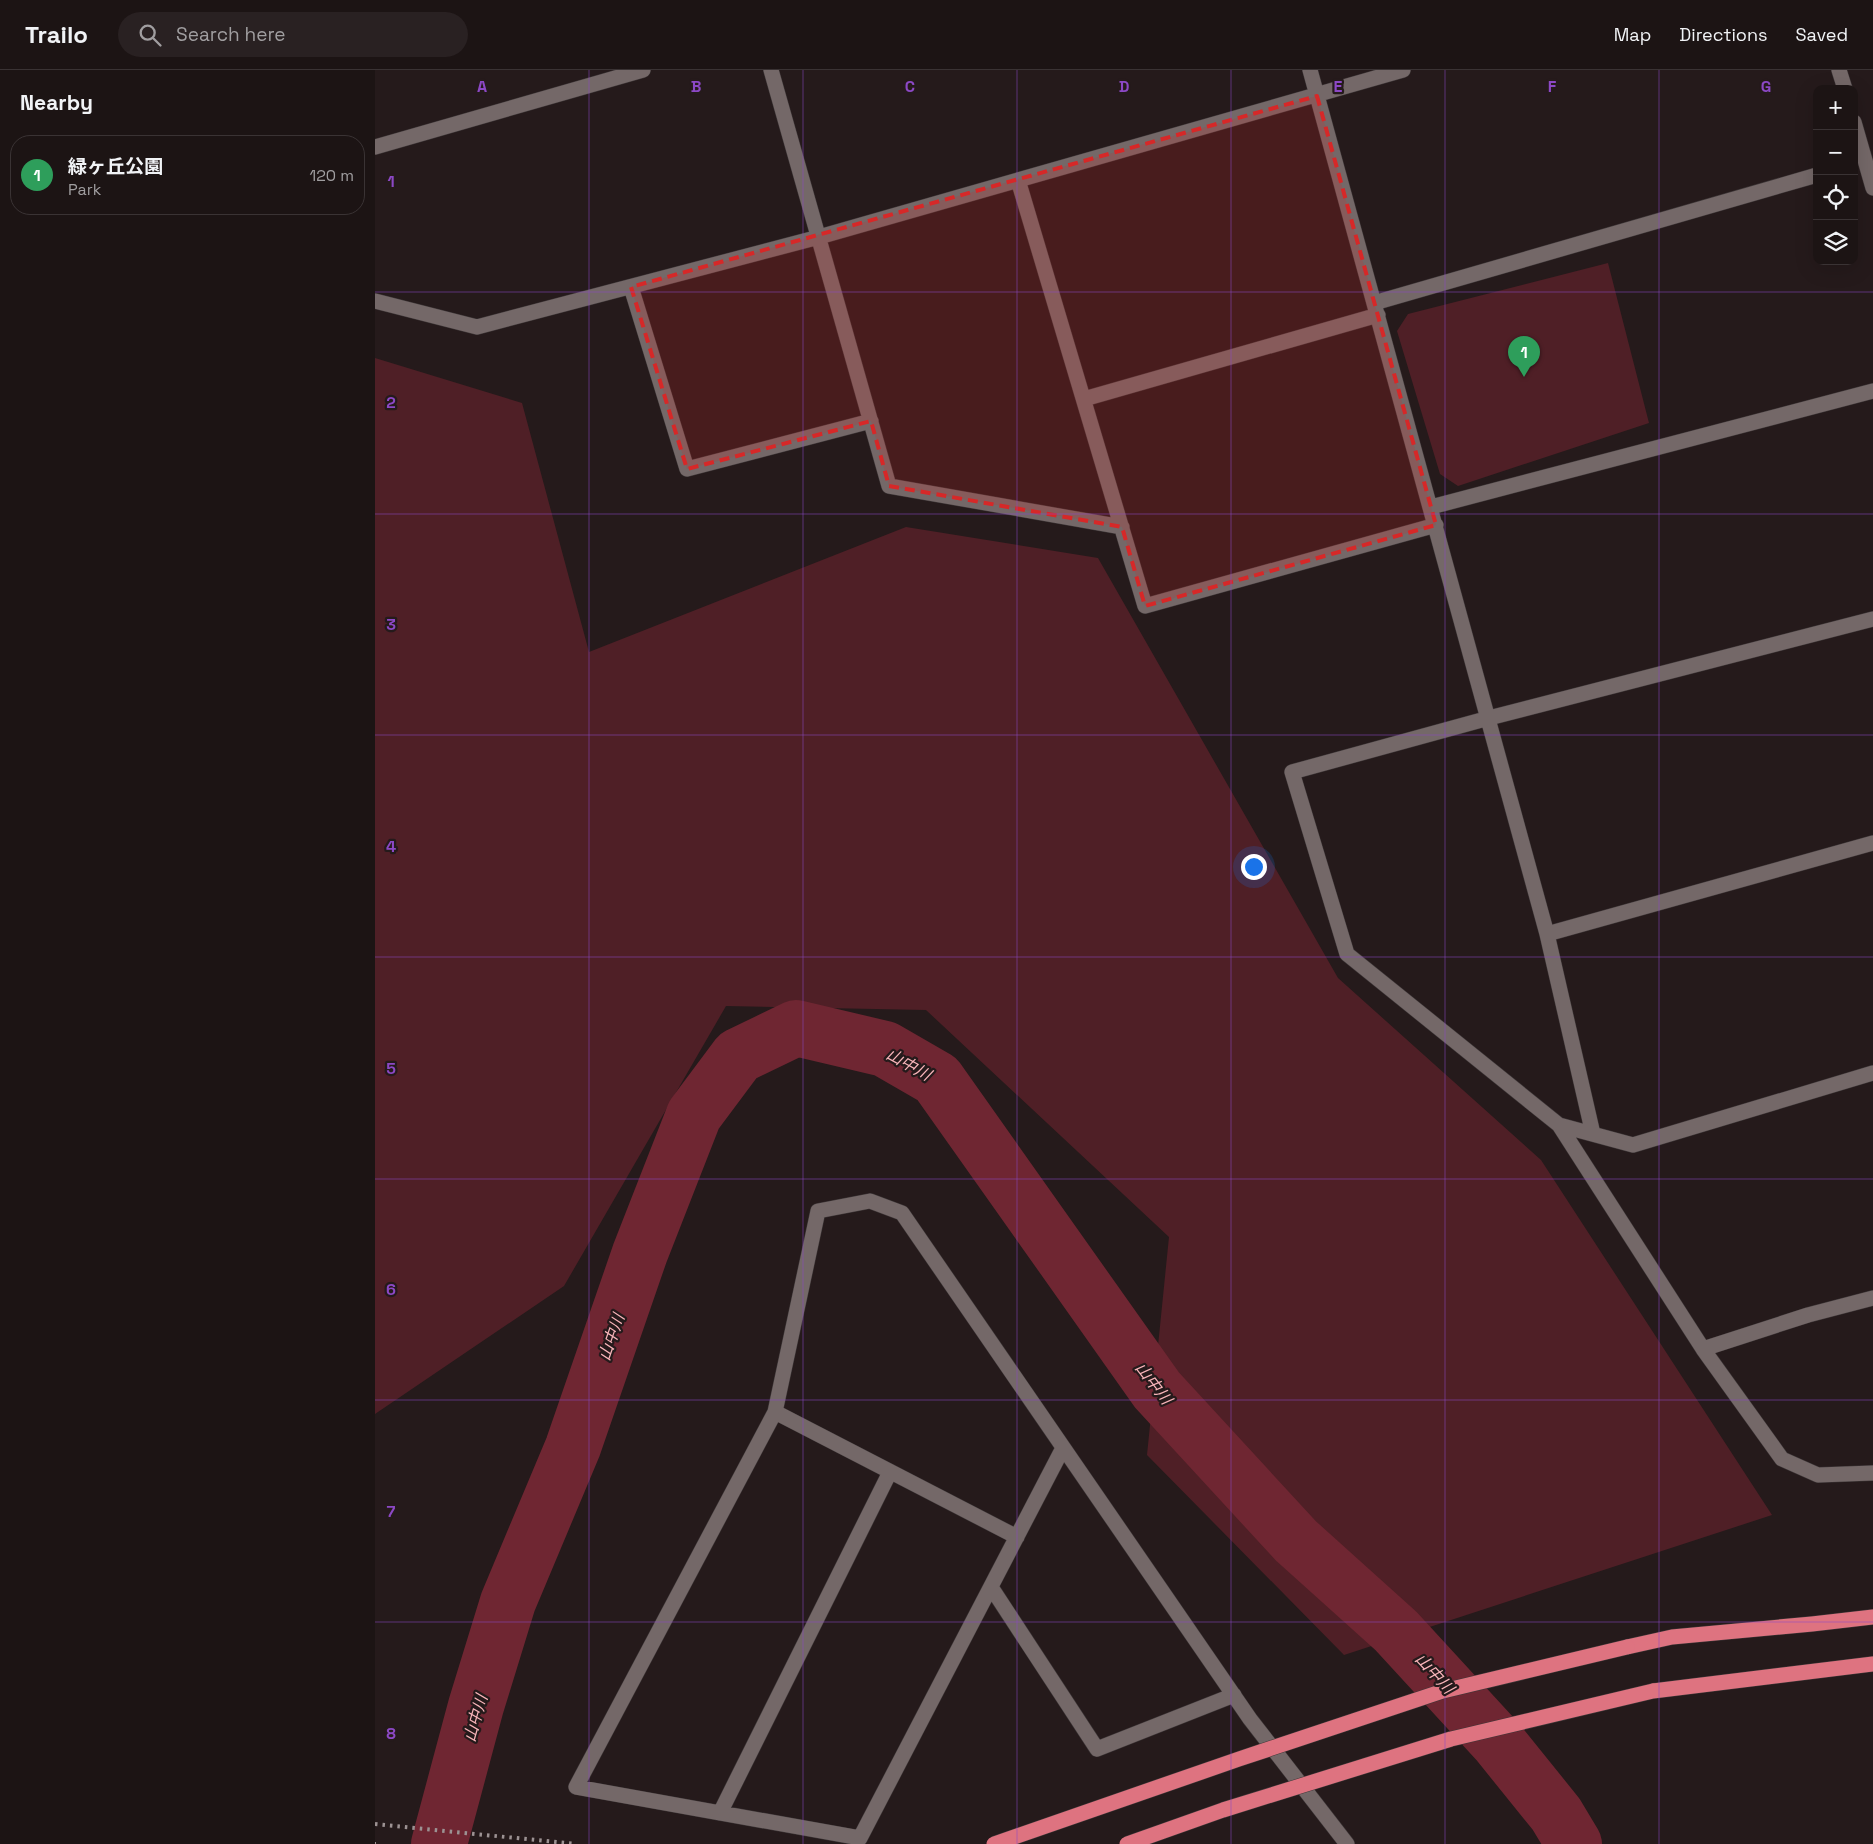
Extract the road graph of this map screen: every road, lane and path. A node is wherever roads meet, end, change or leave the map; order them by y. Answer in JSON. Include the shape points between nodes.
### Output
{"nodes":[{"id":1,"x":643,"y":70,"type":"edge"},
{"id":2,"x":771,"y":70,"type":"edge"},
{"id":3,"x":1310,"y":70,"type":"edge"},
{"id":4,"x":1403,"y":70,"type":"edge"},
{"id":5,"x":1839,"y":70,"type":"edge"},
{"id":6,"x":1844,"y":85,"type":"edge"},
{"id":7,"x":1317,"y":96,"type":"junction"},
{"id":8,"x":1856,"y":130,"type":"edge"},
{"id":9,"x":375,"y":147,"type":"edge"},
{"id":10,"x":1864,"y":161,"type":"edge"},
{"id":11,"x":1813,"y":176,"type":"edge"},
{"id":12,"x":1018,"y":180,"type":"junction"},
{"id":13,"x":1873,"y":188,"type":"edge"},
{"id":14,"x":819,"y":236,"type":"junction"},
{"id":15,"x":631,"y":287,"type":"junction"},
{"id":16,"x":375,"y":301,"type":"edge"},
{"id":17,"x":1376,"y":309,"type":"junction"},
{"id":18,"x":1873,"y":391,"type":"edge"},
{"id":19,"x":1083,"y":399,"type":"junction"},
{"id":20,"x":871,"y":421,"type":"junction"},
{"id":21,"x":1431,"y":507,"type":"junction"},
{"id":22,"x":1436,"y":525,"type":"junction"},
{"id":23,"x":1122,"y":528,"type":"junction"},
{"id":24,"x":1873,"y":619,"type":"edge"},
{"id":25,"x":1489,"y":718,"type":"junction"},
{"id":26,"x":1873,"y":843,"type":"edge"},
{"id":27,"x":1547,"y":934,"type":"junction"},
{"id":28,"x":1873,"y":1073,"type":"edge"},
{"id":29,"x":1559,"y":1125,"type":"junction"},
{"id":30,"x":1593,"y":1134,"type":"junction"},
{"id":31,"x":1873,"y":1298,"type":"edge"},
{"id":32,"x":1703,"y":1349,"type":"junction"},
{"id":33,"x":775,"y":1412,"type":"junction"},
{"id":34,"x":1063,"y":1448,"type":"junction"},
{"id":35,"x":890,"y":1472,"type":"junction"},
{"id":36,"x":1873,"y":1473,"type":"edge"},
{"id":37,"x":1017,"y":1537,"type":"junction"},
{"id":38,"x":991,"y":1587,"type":"junction"},
{"id":39,"x":1873,"y":1617,"type":"edge"},
{"id":40,"x":1873,"y":1664,"type":"edge"},
{"id":41,"x":1233,"y":1695,"type":"junction"},
{"id":42,"x":720,"y":1813,"type":"junction"},
{"id":43,"x":994,"y":1844,"type":"edge"},
{"id":44,"x":1127,"y":1844,"type":"edge"},
{"id":45,"x":1347,"y":1844,"type":"edge"}],
"edges":[{"from":1,"to":9,"type":"street"},
{"from":2,"to":14,"type":"street"},
{"from":3,"to":7,"type":"street"},
{"from":4,"to":7,"type":"street"},
{"from":5,"to":6,"type":"street"},
{"from":7,"to":12,"type":"street"},
{"from":7,"to":17,"type":"street"},
{"from":8,"to":10,"type":"street"},
{"from":10,"to":13,"type":"street"},
{"from":11,"to":17,"type":"street"},
{"from":12,"to":14,"type":"street"},
{"from":12,"to":19,"type":"street"},
{"from":14,"to":15,"type":"street"},
{"from":14,"to":20,"type":"street"},
{"from":15,"to":16,"type":"street","via":[[477,328]]},
{"from":15,"to":20,"type":"street","via":[[687,469]]},
{"from":17,"to":19,"type":"street"},
{"from":17,"to":21,"type":"street"},
{"from":18,"to":21,"type":"street"},
{"from":19,"to":23,"type":"street"},
{"from":20,"to":23,"type":"street","via":[[889,486]]},
{"from":21,"to":22,"type":"street"},
{"from":22,"to":23,"type":"street","via":[[1145,606]]},
{"from":22,"to":25,"type":"street"},
{"from":24,"to":25,"type":"street"},
{"from":25,"to":27,"type":"street"},
{"from":25,"to":29,"type":"street","via":[[1292,772],[1347,954]]},
{"from":26,"to":27,"type":"street"},
{"from":27,"to":30,"type":"street"},
{"from":28,"to":30,"type":"street","via":[[1633,1145]]},
{"from":29,"to":30,"type":"street"},
{"from":29,"to":32,"type":"street"},
{"from":31,"to":32,"type":"street"},
{"from":32,"to":36,"type":"street","via":[[1782,1460],[1818,1475]]},
{"from":33,"to":34,"type":"street","via":[[819,1210],[870,1201],[901,1213]]},
{"from":33,"to":35,"type":"street"},
{"from":33,"to":42,"type":"street","via":[[576,1787]]},
{"from":34,"to":37,"type":"street"},
{"from":34,"to":41,"type":"street"},
{"from":35,"to":37,"type":"street"},
{"from":35,"to":42,"type":"street"},
{"from":37,"to":38,"type":"street"},
{"from":38,"to":41,"type":"street","via":[[1097,1748]]},
{"from":38,"to":42,"type":"street","via":[[860,1838]]},
{"from":39,"to":43,"type":"highway","bridge":true,"via":[[1672,1637],[1443,1691]]},
{"from":40,"to":44,"type":"highway","bridge":true,"via":[[1653,1691],[1451,1739],[1223,1810]]},
{"from":41,"to":45,"type":"street"}]}
